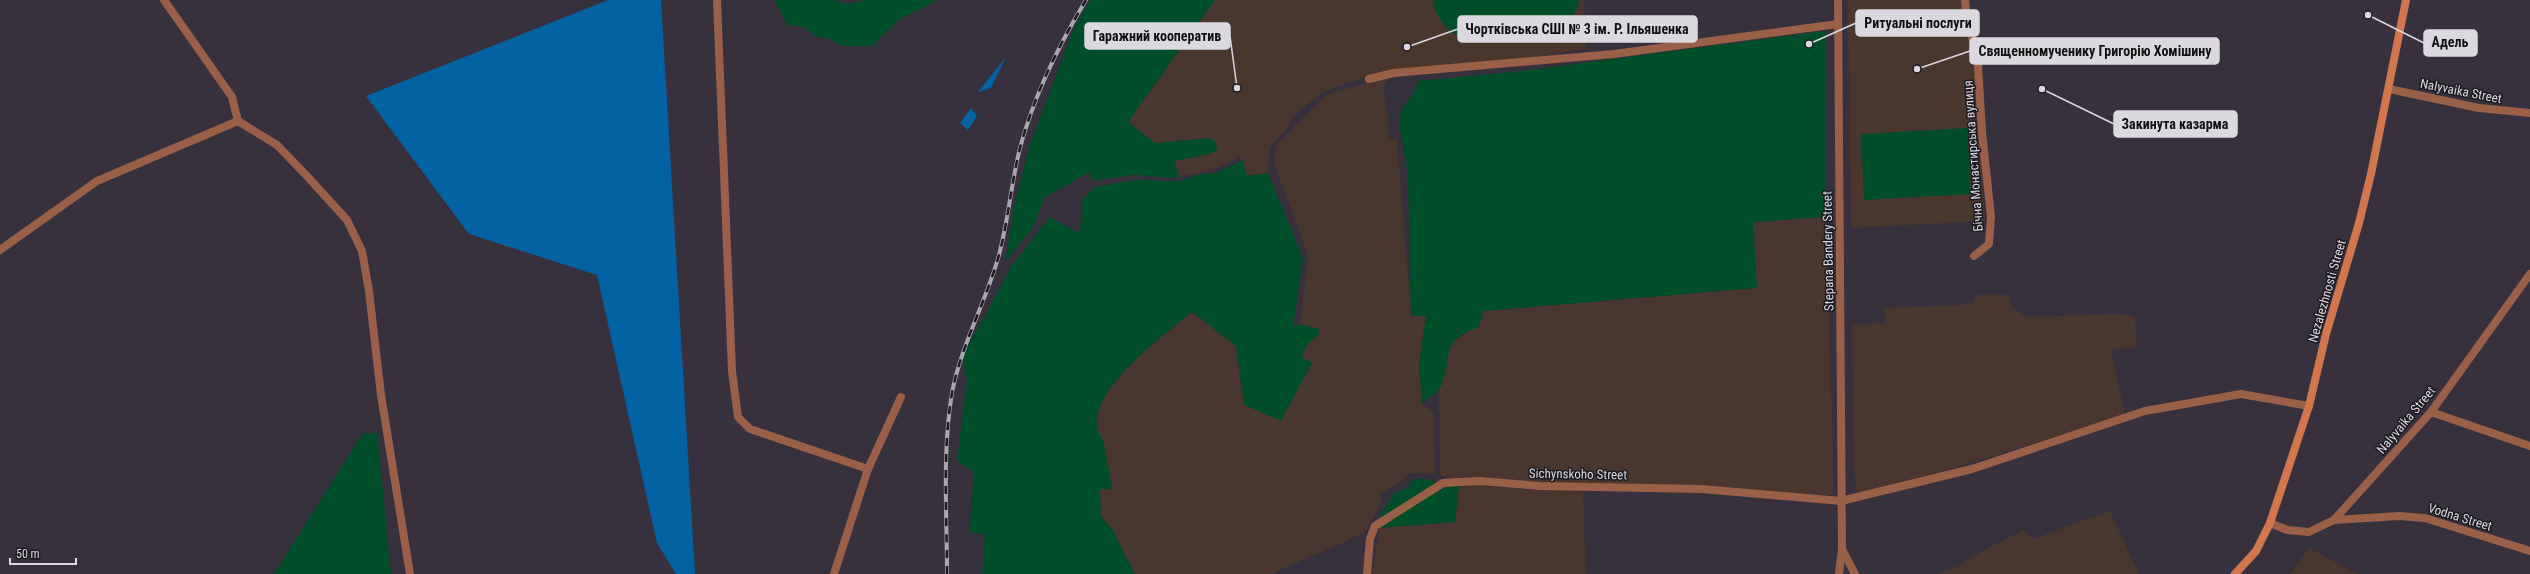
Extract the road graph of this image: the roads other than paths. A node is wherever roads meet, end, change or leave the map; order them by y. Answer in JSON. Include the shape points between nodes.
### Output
{"nodes":[{"id":1,"x":164,"y":0,"type":"edge"},
{"id":2,"x":717,"y":0,"type":"edge"},
{"id":3,"x":1838,"y":0,"type":"edge"},
{"id":4,"x":1965,"y":0,"type":"edge"},
{"id":5,"x":2406,"y":0,"type":"edge"},
{"id":6,"x":1838,"y":24,"type":"junction"},
{"id":7,"x":1369,"y":79,"type":"dead end"},
{"id":8,"x":2389,"y":89,"type":"junction"},
{"id":9,"x":2530,"y":113,"type":"edge"},
{"id":10,"x":238,"y":121,"type":"junction"},
{"id":11,"x":0,"y":250,"type":"edge"},
{"id":12,"x":1974,"y":256,"type":"dead end"},
{"id":13,"x":2530,"y":274,"type":"edge"},
{"id":14,"x":901,"y":397,"type":"dead end"},
{"id":15,"x":2308,"y":406,"type":"junction"},
{"id":16,"x":2431,"y":412,"type":"junction"},
{"id":17,"x":2530,"y":446,"type":"edge"},
{"id":18,"x":868,"y":469,"type":"junction"},
{"id":19,"x":1841,"y":501,"type":"junction"},
{"id":20,"x":2334,"y":520,"type":"junction"},
{"id":21,"x":2270,"y":523,"type":"junction"},
{"id":22,"x":1842,"y":549,"type":"junction"},
{"id":23,"x":2530,"y":551,"type":"edge"},
{"id":24,"x":410,"y":574,"type":"edge"},
{"id":25,"x":834,"y":574,"type":"edge"},
{"id":26,"x":1367,"y":574,"type":"edge"},
{"id":27,"x":1839,"y":574,"type":"edge"},
{"id":28,"x":1855,"y":574,"type":"edge"},
{"id":29,"x":2235,"y":574,"type":"edge"}],
"edges":[{"from":1,"to":10,"type":"street","via":[[232,96]]},
{"from":2,"to":18,"type":"street","via":[[732,371],[738,417],[750,429]]},
{"from":3,"to":6,"type":"street","name":"Stepana Bandery Street"},
{"from":4,"to":12,"type":"street","name":"Бічна Монастирська вулиця","via":[[1968,29],[1977,48],[1991,217],[1989,244]]},
{"from":5,"to":8,"type":"main road","name":"Nezalezhnosti Street"},
{"from":6,"to":7,"type":"street","via":[[1614,54],[1394,73]]},
{"from":6,"to":19,"type":"street","name":"Stepana Bandery Street"},
{"from":8,"to":9,"type":"street","name":"Nalyvaika Street","via":[[2479,108]]},
{"from":8,"to":15,"type":"main road","name":"Nezalezhnosti Street","via":[[2359,223]]},
{"from":10,"to":11,"type":"street","via":[[97,181]]},
{"from":10,"to":24,"type":"street","via":[[277,145],[306,175],[347,220],[362,251],[380,394]]},
{"from":13,"to":16,"type":"street","name":"Nalyvaika Street"},
{"from":14,"to":18,"type":"street"},
{"from":15,"to":19,"type":"street","via":[[2241,394],[2145,411],[1972,469]]},
{"from":15,"to":21,"type":"main road","name":"Nezalezhnosti Street"},
{"from":16,"to":17,"type":"street"},
{"from":16,"to":20,"type":"street","name":"Nalyvaika Street"},
{"from":18,"to":25,"type":"street"},
{"from":19,"to":22,"type":"street","name":"Stepana Bandery Street"},
{"from":19,"to":26,"type":"street","name":"Sichynskoho Street","via":[[1702,489],[1540,486],[1480,481],[1443,483],[1375,526],[1370,539]]},
{"from":20,"to":21,"type":"street","name":"Nalyvaika Street","via":[[2309,532],[2294,532]]},
{"from":20,"to":23,"type":"street","name":"Vodna Street","via":[[2399,516],[2425,518]]},
{"from":21,"to":29,"type":"main road","name":"Nezalezhnosti Street","via":[[2256,551]]},
{"from":22,"to":27,"type":"street","name":"Stepana Bandery Street"},
{"from":22,"to":28,"type":"street"}]}
